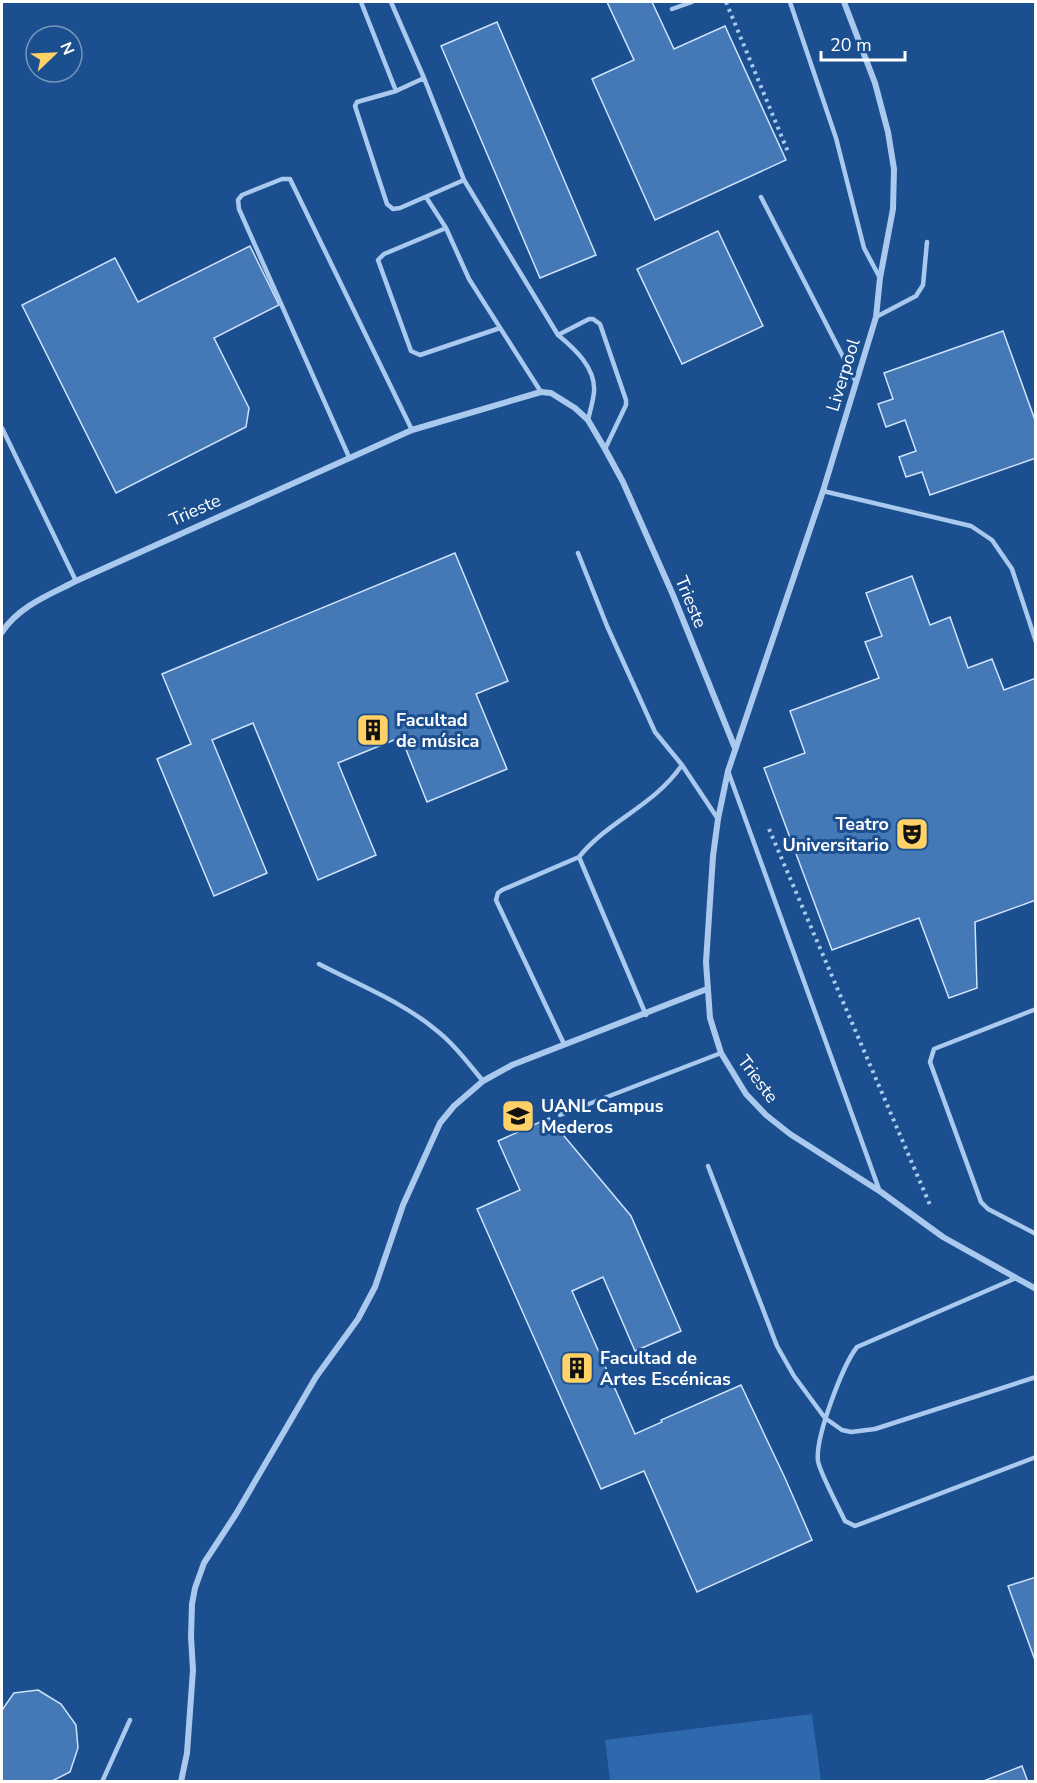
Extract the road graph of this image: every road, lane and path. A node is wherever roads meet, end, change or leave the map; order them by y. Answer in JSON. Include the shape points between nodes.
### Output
{"nodes":[{"id":1,"x":362,"y":2,"type":"edge"},
{"id":2,"x":391,"y":2,"type":"edge"},
{"id":3,"x":692,"y":2,"type":"edge"},
{"id":4,"x":726,"y":2,"type":"edge"},
{"id":5,"x":790,"y":2,"type":"edge"},
{"id":6,"x":844,"y":2,"type":"edge"},
{"id":7,"x":672,"y":9,"type":"dead end"},
{"id":8,"x":424,"y":78,"type":"junction"},
{"id":9,"x":396,"y":91,"type":"junction"},
{"id":10,"x":788,"y":152,"type":"dead end"},
{"id":11,"x":464,"y":180,"type":"junction"},
{"id":12,"x":761,"y":196,"type":"dead end"},
{"id":13,"x":426,"y":197,"type":"junction"},
{"id":14,"x":446,"y":228,"type":"junction"},
{"id":15,"x":927,"y":242,"type":"dead end"},
{"id":16,"x":880,"y":278,"type":"junction"},
{"id":17,"x":876,"y":317,"type":"junction"},
{"id":18,"x":500,"y":328,"type":"junction"},
{"id":19,"x":558,"y":334,"type":"junction"},
{"id":20,"x":856,"y":382,"type":"junction"},
{"id":21,"x":541,"y":392,"type":"junction"},
{"id":22,"x":588,"y":420,"type":"junction"},
{"id":23,"x":2,"y":428,"type":"edge"},
{"id":24,"x":412,"y":430,"type":"junction"},
{"id":25,"x":605,"y":449,"type":"junction"},
{"id":26,"x":350,"y":457,"type":"junction"},
{"id":27,"x":823,"y":491,"type":"junction"},
{"id":28,"x":578,"y":553,"type":"dead end"},
{"id":29,"x":76,"y":581,"type":"junction"},
{"id":30,"x":2,"y":632,"type":"edge"},
{"id":31,"x":1035,"y":642,"type":"edge"},
{"id":32,"x":735,"y":749,"type":"junction"},
{"id":33,"x":682,"y":765,"type":"junction"},
{"id":34,"x":728,"y":771,"type":"junction"},
{"id":35,"x":718,"y":819,"type":"junction"},
{"id":36,"x":767,"y":825,"type":"dead end"},
{"id":37,"x":579,"y":857,"type":"junction"},
{"id":38,"x":320,"y":964,"type":"dead end"},
{"id":39,"x":707,"y":989,"type":"junction"},
{"id":40,"x":1035,"y":1009,"type":"edge"},
{"id":41,"x":645,"y":1015,"type":"junction"},
{"id":42,"x":564,"y":1044,"type":"junction"},
{"id":43,"x":721,"y":1053,"type":"junction"},
{"id":44,"x":483,"y":1081,"type":"junction"},
{"id":45,"x":560,"y":1115,"type":"dead end"},
{"id":46,"x":708,"y":1166,"type":"dead end"},
{"id":47,"x":880,"y":1192,"type":"junction"},
{"id":48,"x":1035,"y":1234,"type":"edge"},
{"id":49,"x":943,"y":1236,"type":"junction"},
{"id":50,"x":1016,"y":1278,"type":"junction"},
{"id":51,"x":1035,"y":1289,"type":"edge"},
{"id":52,"x":1035,"y":1377,"type":"edge"},
{"id":53,"x":825,"y":1418,"type":"junction"},
{"id":54,"x":1035,"y":1457,"type":"edge"},
{"id":55,"x":130,"y":1719,"type":"dead end"},
{"id":56,"x":102,"y":1782,"type":"edge"},
{"id":57,"x":182,"y":1782,"type":"edge"}],
"edges":[{"from":1,"to":9,"type":"lane"},
{"from":2,"to":8,"type":"lane"},
{"from":3,"to":7,"type":"lane"},
{"from":4,"to":10,"type":"path"},
{"from":5,"to":16,"type":"lane","via":[[836,138],[864,248]]},
{"from":6,"to":16,"type":"street","name":"Liverpool","via":[[875,83],[894,169],[893,209]]},
{"from":8,"to":9,"type":"lane"},
{"from":8,"to":11,"type":"lane"},
{"from":9,"to":13,"type":"lane","via":[[357,102],[356,112],[387,204],[393,209],[400,208]]},
{"from":11,"to":13,"type":"lane"},
{"from":11,"to":19,"type":"lane"},
{"from":12,"to":20,"type":"lane"},
{"from":13,"to":14,"type":"lane"},
{"from":14,"to":18,"type":"lane","via":[[469,279]]},
{"from":14,"to":18,"type":"lane","via":[[378,260],[411,351],[420,355]]},
{"from":15,"to":17,"type":"lane","via":[[920,291]]},
{"from":16,"to":17,"type":"street","name":"Liverpool"},
{"from":17,"to":20,"type":"street","name":"Liverpool"},
{"from":18,"to":21,"type":"lane"},
{"from":19,"to":22,"type":"lane","via":[[575,349],[593,378]]},
{"from":19,"to":25,"type":"lane","via":[[593,319],[600,324],[626,400]]},
{"from":20,"to":27,"type":"street","name":"Liverpool"},
{"from":21,"to":22,"type":"street","name":"Trieste","via":[[564,400]]},
{"from":21,"to":24,"type":"street","name":"Trieste"},
{"from":22,"to":25,"type":"street","name":"Trieste"},
{"from":23,"to":29,"type":"lane"},
{"from":24,"to":26,"type":"street","name":"Trieste"},
{"from":24,"to":26,"type":"lane","via":[[290,180],[282,179],[242,195],[239,210]]},
{"from":25,"to":32,"type":"street","name":"Trieste","via":[[672,595]]},
{"from":26,"to":29,"type":"street","name":"Trieste"},
{"from":27,"to":31,"type":"lane","via":[[971,526],[992,540],[1012,569]]},
{"from":27,"to":32,"type":"street","name":"Liverpool"},
{"from":28,"to":33,"type":"lane","via":[[655,732]]},
{"from":29,"to":30,"type":"street","name":"Trieste","via":[[33,603],[13,617]]},
{"from":32,"to":34,"type":"street","name":"Trieste"},
{"from":33,"to":35,"type":"lane"},
{"from":33,"to":37,"type":"lane","via":[[655,796],[591,843]]},
{"from":34,"to":35,"type":"street","name":"Trieste"},
{"from":34,"to":47,"type":"lane"},
{"from":35,"to":39,"type":"street","name":"Trieste","via":[[709,898]]},
{"from":36,"to":49,"type":"path"},
{"from":37,"to":41,"type":"lane"},
{"from":37,"to":42,"type":"lane","via":[[501,890],[496,900]]},
{"from":38,"to":44,"type":"lane","via":[[435,1028]]},
{"from":39,"to":41,"type":"street"},
{"from":39,"to":43,"type":"street","name":"Trieste","via":[[713,1035]]},
{"from":40,"to":48,"type":"lane","via":[[934,1049],[930,1062],[981,1202]]},
{"from":41,"to":42,"type":"street"},
{"from":42,"to":44,"type":"street"},
{"from":43,"to":45,"type":"lane"},
{"from":43,"to":47,"type":"street","name":"Trieste","via":[[746,1094],[766,1115]]},
{"from":44,"to":57,"type":"street","via":[[440,1123],[403,1205],[367,1303],[316,1377],[204,1563],[192,1604],[193,1670]]},
{"from":46,"to":53,"type":"lane","via":[[777,1346]]},
{"from":47,"to":49,"type":"street","name":"Trieste"},
{"from":49,"to":50,"type":"street","name":"Trieste"},
{"from":50,"to":51,"type":"street","name":"Trieste"},
{"from":50,"to":53,"type":"lane","via":[[857,1347]]},
{"from":52,"to":53,"type":"lane","via":[[875,1429],[851,1432]]},
{"from":53,"to":54,"type":"lane","via":[[818,1461],[845,1521],[852,1526]]},
{"from":55,"to":56,"type":"lane"}]}
